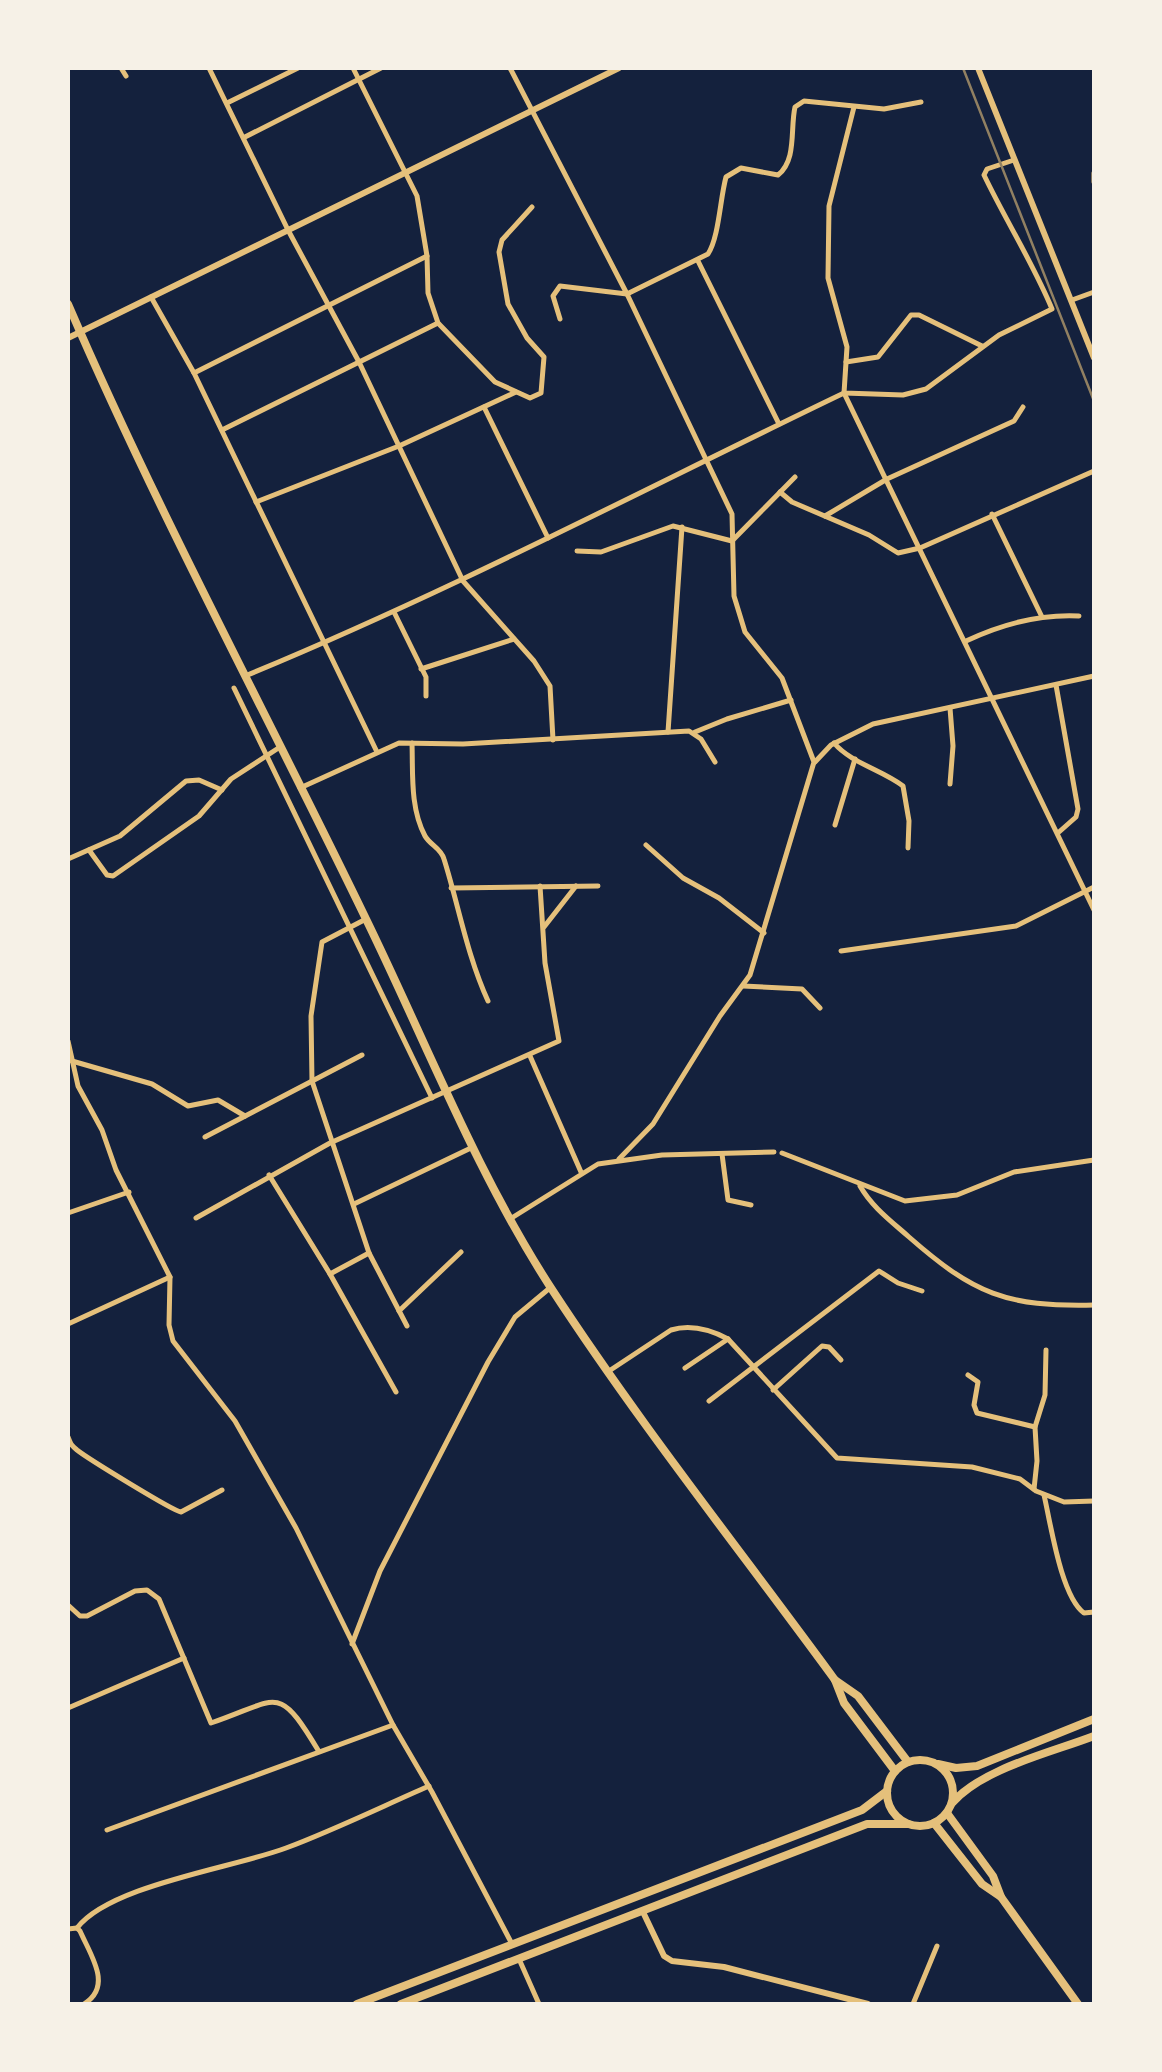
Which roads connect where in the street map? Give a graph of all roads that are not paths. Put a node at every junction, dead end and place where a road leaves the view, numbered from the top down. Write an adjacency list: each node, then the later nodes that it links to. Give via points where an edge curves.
1 (122, 68): 9 (street)
2 (208, 68): 12 (street)
3 (298, 68): 12 (street)
4 (352, 68): 10 (street)
5 (380, 68): 10 (street)
6 (510, 68): 14 (street)
7 (619, 68): 14 (street)
8 (978, 68): 16 (street)
9 (126, 76)
10 (358, 79): 15 (street); 17 (street)
11 (920, 102): 13 (street)
12 (228, 103): 15 (street)
13 (854, 107): 23 (street, via 804,101 796,106 784,171 742,168 726,177 714,244); 37 (street, via 829,206 828,278)
14 (530, 110): 17 (street); 25 (street)
15 (245, 136): 21 (street)
16 (1015, 160): 27 (street); 34 (street, via 984,175 1052,309)
17 (406, 171): 21 (street); 22 (street)
18 (1094, 173): 19 (street)
19 (1094, 182)
20 (532, 206): 39 (street, via 499,252 508,304 544,357 541,393 530,398)
21 (288, 230): 26 (street); 28 (street)
22 (427, 256): 28 (street); 31 (street)
23 (698, 261): 25 (street); 43 (street)
24 (1094, 292): 27 (street)
25 (627, 294): 30 (street, via 560,286 552,296); 46 (street)
26 (150, 298): 32 (street); 38 (street)
27 (1072, 300): 35 (street)
28 (328, 303): 36 (street); 38 (street)
29 (68, 304): 32 (main road)
30 (560, 319)
31 (438, 324): 36 (street); 39 (street, via 495,382)
32 (80, 332): 33 (street); 67 (main road)
33 (68, 338)
34 (982, 346): 37 (street, via 911,315 878,357); 40 (street, via 926,389 903,396)
35 (1094, 358)
36 (359, 362): 44 (street); 45 (street)
37 (846, 362): 40 (street)
38 (194, 373): 44 (street)
39 (516, 392): 41 (street)
40 (844, 394): 43 (street); 49 (street)
41 (484, 407): 45 (street); 55 (street)
42 (1023, 407): 49 (street, via 1014,421)
43 (779, 424): 46 (street)
44 (222, 430): 51 (street)
45 (399, 446): 51 (street); 59 (street)
46 (704, 460): 55 (street); 56 (street, via 732,514)
47 (1094, 471): 52 (street)
48 (795, 477): 50 (street)
49 (887, 479): 53 (street); 57 (street)
50 (780, 492): 53 (street); 56 (street)
51 (256, 502): 65 (street)
52 (992, 514): 57 (street); 61 (street)
53 (826, 516): 57 (street, via 894,552)
54 (682, 527): 56 (street); 58 (street, via 602,552); 75 (street)
55 (548, 538): 59 (street)
56 (732, 541): 72 (street, via 734,596 746,632 779,672)
57 (920, 548): 64 (street)
58 (576, 551)
59 (464, 581): 60 (street); 63 (street)
60 (394, 612): 65 (street); 66 (street)
61 (1042, 616): 62 (street); 64 (street)
62 (1078, 616)
63 (514, 639): 66 (street); 77 (street, via 550,686)
64 (966, 641): 73 (street)
65 (324, 644): 67 (street); 81 (street)
66 (420, 668): 71 (street)
67 (245, 676): 80 (main road)
68 (1094, 676): 69 (street)
69 (1056, 686): 73 (street); 90 (street, via 1078,809)
70 (234, 688): 82 (street)
71 (426, 696)
72 (791, 700): 76 (street); 85 (street)
73 (994, 700): 74 (street); 90 (street)
74 (950, 708): 79 (street, via 873,724); 86 (street)
75 (668, 732): 76 (street); 77 (street)
76 (695, 732): 84 (street)
77 (553, 740): 78 (street)
78 (412, 743): 81 (street); 98 (street, via 419,819 425,837 443,854)
79 (834, 743): 83 (street); 85 (street)
80 (280, 747): 82 (street); 87 (main road)
81 (377, 752): 87 (street)
82 (266, 756): 88 (street); 102 (street)
83 (856, 759): 89 (street); 92 (street, via 905,789)
84 (715, 762)
85 (814, 762): 104 (street)
86 (950, 784)
87 (300, 788): 101 (main road)
88 (222, 790): 93 (street, via 186,782 120,836); 93 (street, via 199,816 113,876)
89 (835, 825)
90 (1059, 832): 99 (street)
91 (646, 845): 104 (street)
92 (908, 848)
93 (90, 850): 94 (street)
94 (68, 859)
95 (540, 886): 96 (street); 98 (street); 103 (street)
96 (576, 886): 97 (street); 103 (street)
97 (598, 886)
98 (451, 888): 107 (street)
99 (1091, 889): 100 (street); 105 (street, via 1016,926)
100 (1094, 910)
101 (366, 918): 102 (street); 115 (main road)
102 (349, 927): 114 (street, via 321,945 310,1016); 116 (street)
103 (543, 929): 112 (street, via 560,1038)
104 (764, 933): 106 (street)
105 (841, 951)
106 (742, 986): 108 (street, via 802,989); 122 (street, via 654,1124)
107 (488, 1001)
108 (820, 1008)
109 (68, 1041): 110 (street)
110 (69, 1050): 113 (street)
111 (362, 1055): 114 (street)
112 (530, 1056): 115 (street); 124 (street)
113 (72, 1062): 117 (street, via 152,1084 188,1106 218,1100); 127 (street)
114 (312, 1081): 117 (street); 119 (street)
115 (446, 1091): 116 (street); 120 (main road)
116 (432, 1098): 119 (street)
117 (245, 1116): 118 (street)
118 (205, 1137)
119 (330, 1142): 125 (street); 128 (street)
120 (473, 1147): 128 (street); 132 (main road)
121 (722, 1154): 122 (street); 126 (street, via 778,1153); 129 (street, via 728,1200)
122 (619, 1159): 124 (street)
123 (1094, 1160): 126 (street, via 1014,1172 930,1200 905,1201)
124 (581, 1172): 132 (street)
125 (268, 1175): 131 (street); 135 (street)
126 (860, 1186): 139 (street, via 870,1202 968,1284 1022,1301)
127 (129, 1192): 130 (street); 136 (street)
128 (354, 1204): 134 (street)
129 (750, 1205)
130 (68, 1212)
131 (196, 1218)
132 (510, 1219): 137 (main road)
133 (461, 1252): 140 (street)
134 (369, 1253): 135 (street); 140 (street)
135 (330, 1274): 151 (street)
136 (170, 1277): 141 (street); 161 (street, via 174,1341 235,1421)
137 (550, 1287): 148 (main road); 161 (street, via 515,1317 488,1362 380,1571)
138 (922, 1291): 146 (street, via 879,1271)
139 (1094, 1305)
140 (399, 1311): 142 (street)
141 (68, 1324)
142 (407, 1326)
143 (728, 1340): 146 (street); 147 (street); 148 (street, via 713,1331 679,1328)
144 (1046, 1350): 153 (street)
145 (841, 1360): 150 (street, via 822,1346)
146 (753, 1367): 150 (street); 152 (street)
147 (685, 1368)
148 (608, 1371): 163 (main road)
149 (968, 1375): 153 (street, via 978,1382 976,1413)
150 (773, 1390): 155 (street, via 837,1458 972,1467)
151 (396, 1392)
152 (709, 1401)
153 (1036, 1427): 155 (street)
154 (68, 1436): 156 (street, via 79,1452 174,1512)
155 (1034, 1489): 157 (street)
156 (222, 1490)
157 (1044, 1494): 158 (street, via 1064,1502); 160 (street, via 1076,1607)
158 (1094, 1501)
159 (68, 1606): 162 (street, via 87,1616 147,1590 159,1599)
160 (1094, 1612)
161 (352, 1644): 166 (street)
162 (184, 1658): 164 (street); 168 (street, via 211,1724 271,1701 285,1704)
163 (835, 1680): 169 (main road, via 858,1696); 171 (main road, via 844,1704)
164 (68, 1708)
165 (1094, 1719): 170 (main road, via 977,1766)
166 (393, 1725): 168 (street); 172 (street)
167 (1094, 1736): 174 (main road, via 982,1778)
168 (318, 1750): 178 (street)
169 (908, 1762): 170 (main road); 171 (main road)
170 (936, 1764): 174 (main road, via 951,1780)
171 (896, 1772): 173 (main road)
172 (429, 1786): 183 (street, via 284,1848 136,1892 93,1911); 185 (street)
173 (887, 1790): 177 (main road, via 892,1810); 179 (main road, via 862,1810)
174 (952, 1803): 175 (main road)
175 (946, 1813): 176 (main road); 181 (main road, via 994,1876)
176 (934, 1823): 177 (main road); 181 (main road)
177 (908, 1824): 180 (main road, via 867,1824)
178 (107, 1830)
179 (701, 1872): 180 (main road); 185 (main road)
180 (707, 1887): 182 (main road)
181 (1000, 1897): 194 (main road)
182 (643, 1912): 187 (main road); 192 (street, via 672,1962 724,1967)
183 (77, 1928): 184 (street); 188 (street, via 100,1980 96,1996)
184 (68, 1929)
185 (512, 1945): 187 (main road); 189 (main road)
186 (938, 1946): 193 (street)
187 (519, 1959): 190 (main road); 191 (street)
188 (84, 2004)
189 (357, 2004)
190 (401, 2004)
191 (539, 2004)
192 (868, 2004)
193 (913, 2004)
194 (1078, 2004)

